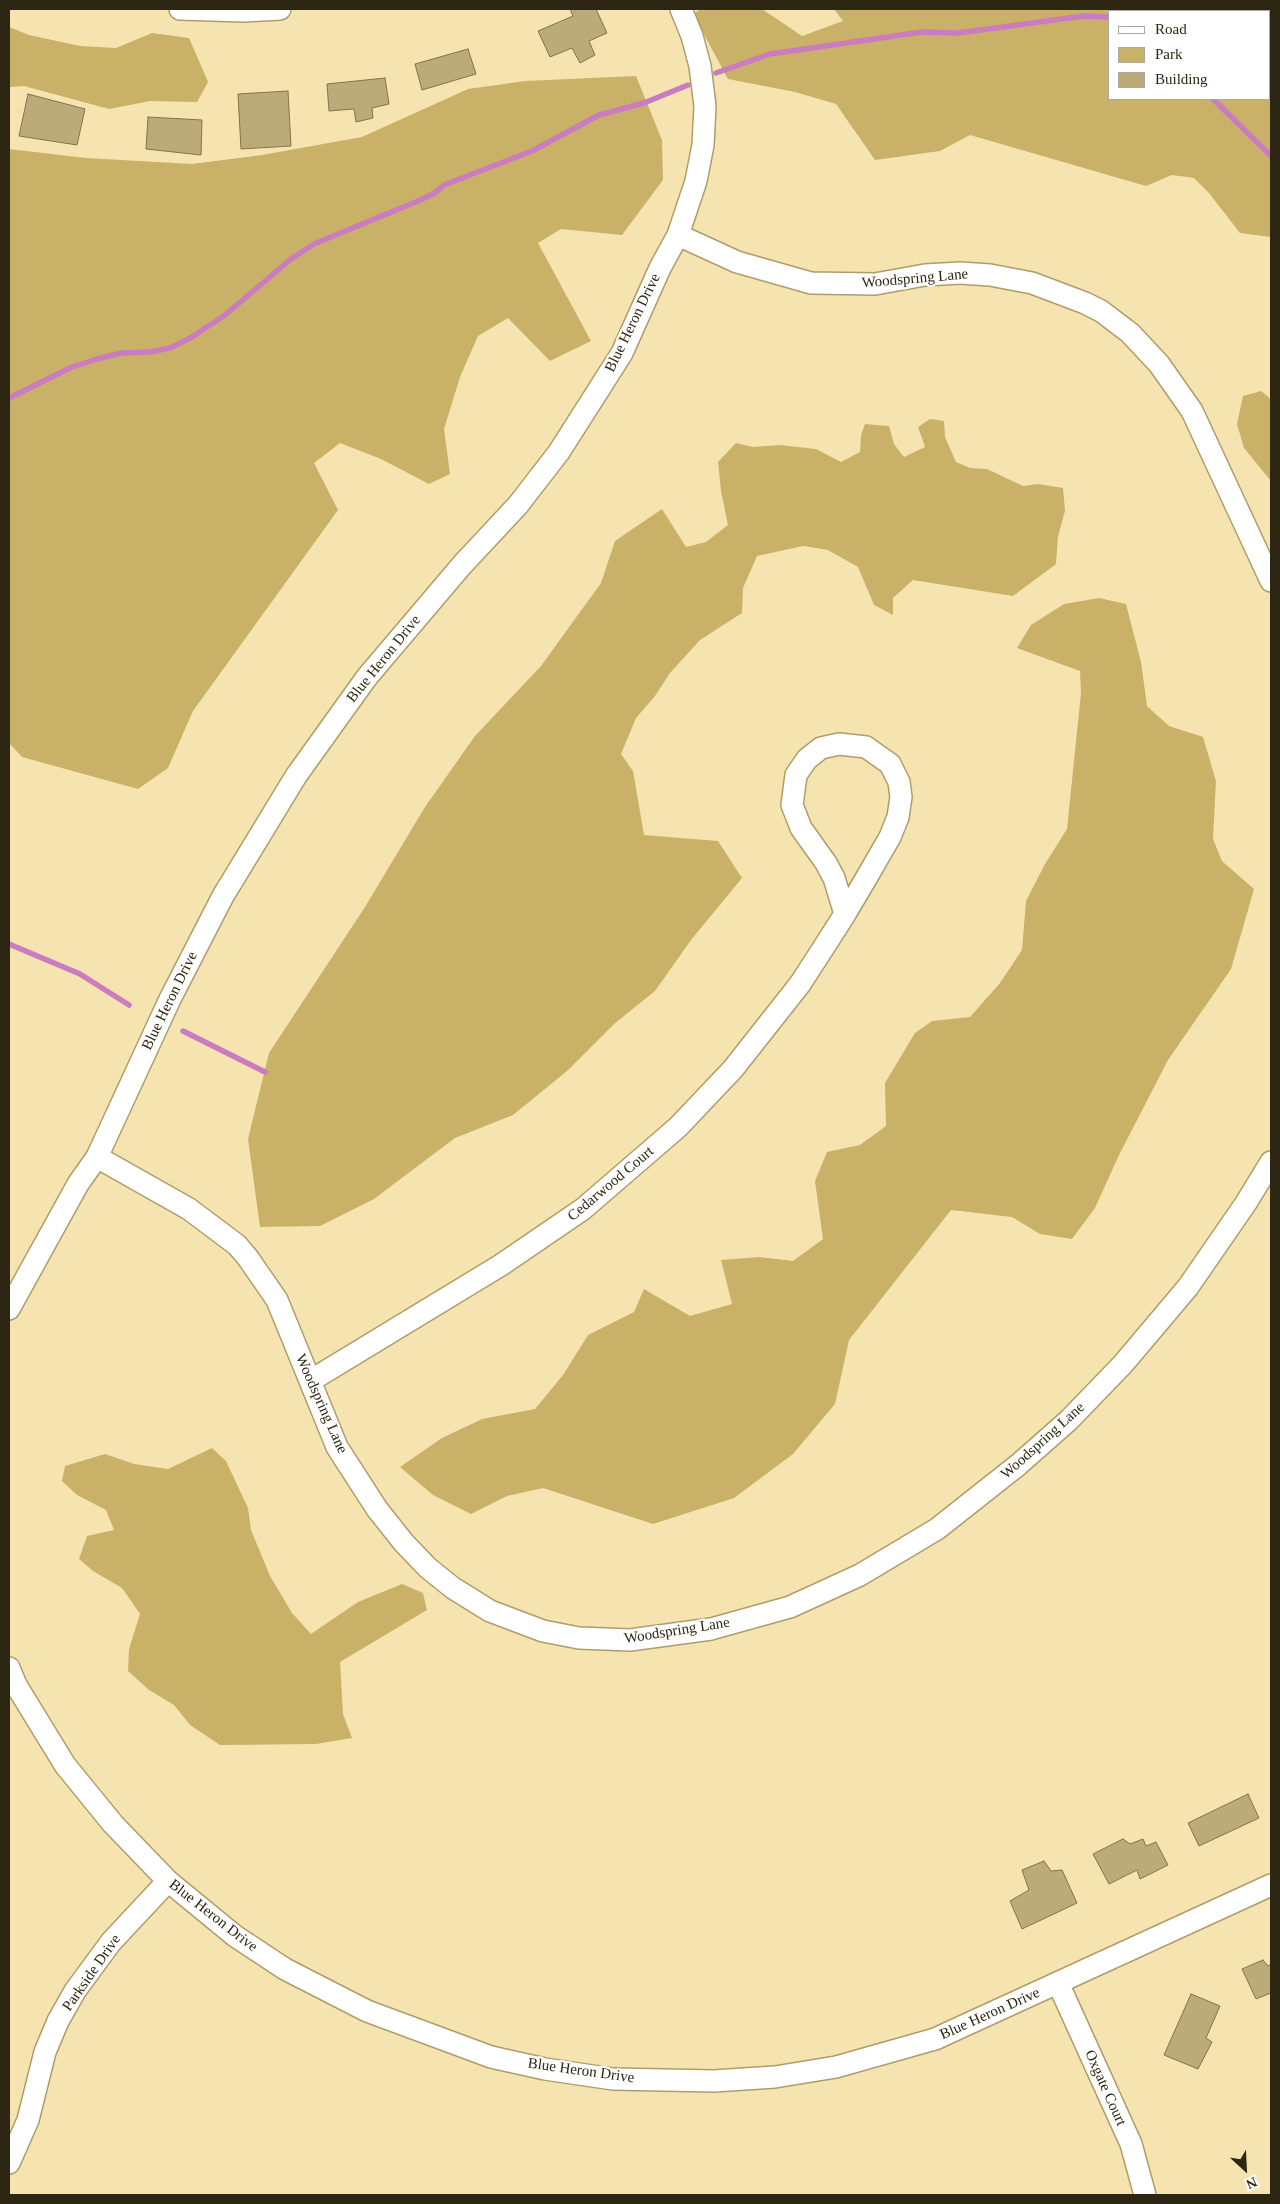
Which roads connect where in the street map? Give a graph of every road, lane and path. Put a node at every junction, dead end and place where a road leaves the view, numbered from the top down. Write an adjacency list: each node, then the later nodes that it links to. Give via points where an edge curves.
1 (180, 9): 2 (street)
2 (280, 9)
3 (681, 9): 4 (street, Blue Heron Drive, via 700,66 705,106 703,145 696,181)
4 (678, 235): 5 (street, Woodspring Lane, via 737,262 811,283 876,284 925,275 990,275 1032,283 1101,311 1130,333 1159,364 1192,411); 7 (street, Blue Heron Drive, via 622,353 559,452 518,505 367,677 296,776 210,922 170,999)
5 (1271, 581)
6 (845, 914): 6 (street, Cedarwood Court, via 890,837 901,797 899,782 890,764 866,747 839,744 820,748 807,758 796,775 792,804 801,828 834,878); 10 (street, Cedarwood Court, via 800,984 733,1069 678,1127 633,1167 584,1208 530,1246)
7 (97, 1157): 9 (street, Blue Heron Drive, via 78,1184); 10 (street, Woodspring Lane, via 189,1209 237,1245 277,1300)
8 (1271, 1162): 10 (street, Woodspring Lane, via 1188,1287 1123,1364 1069,1420 1018,1465 937,1529 860,1575 790,1607 712,1629 630,1640 579,1638 544,1631 475,1602 428,1568 377,1509 337,1447)
9 (9, 1309)
10 (310, 1381)
11 (9, 1668): 12 (street, Blue Heron Drive, via 16,1685 65,1764 113,1824)
12 (168, 1881): 14 (street, Blue Heron Drive, via 235,1936 285,1969 367,2011 492,2057 613,2079 714,2081 836,2066 935,2039); 15 (street, Parkside Drive, via 111,1942 75,1991 58,2021 28,2120)
13 (1271, 1885): 14 (street, Blue Heron Drive)
14 (1058, 1983): 16 (street, Oxgate Court, via 1130,2144)
15 (9, 2163)
16 (1145, 2195)

